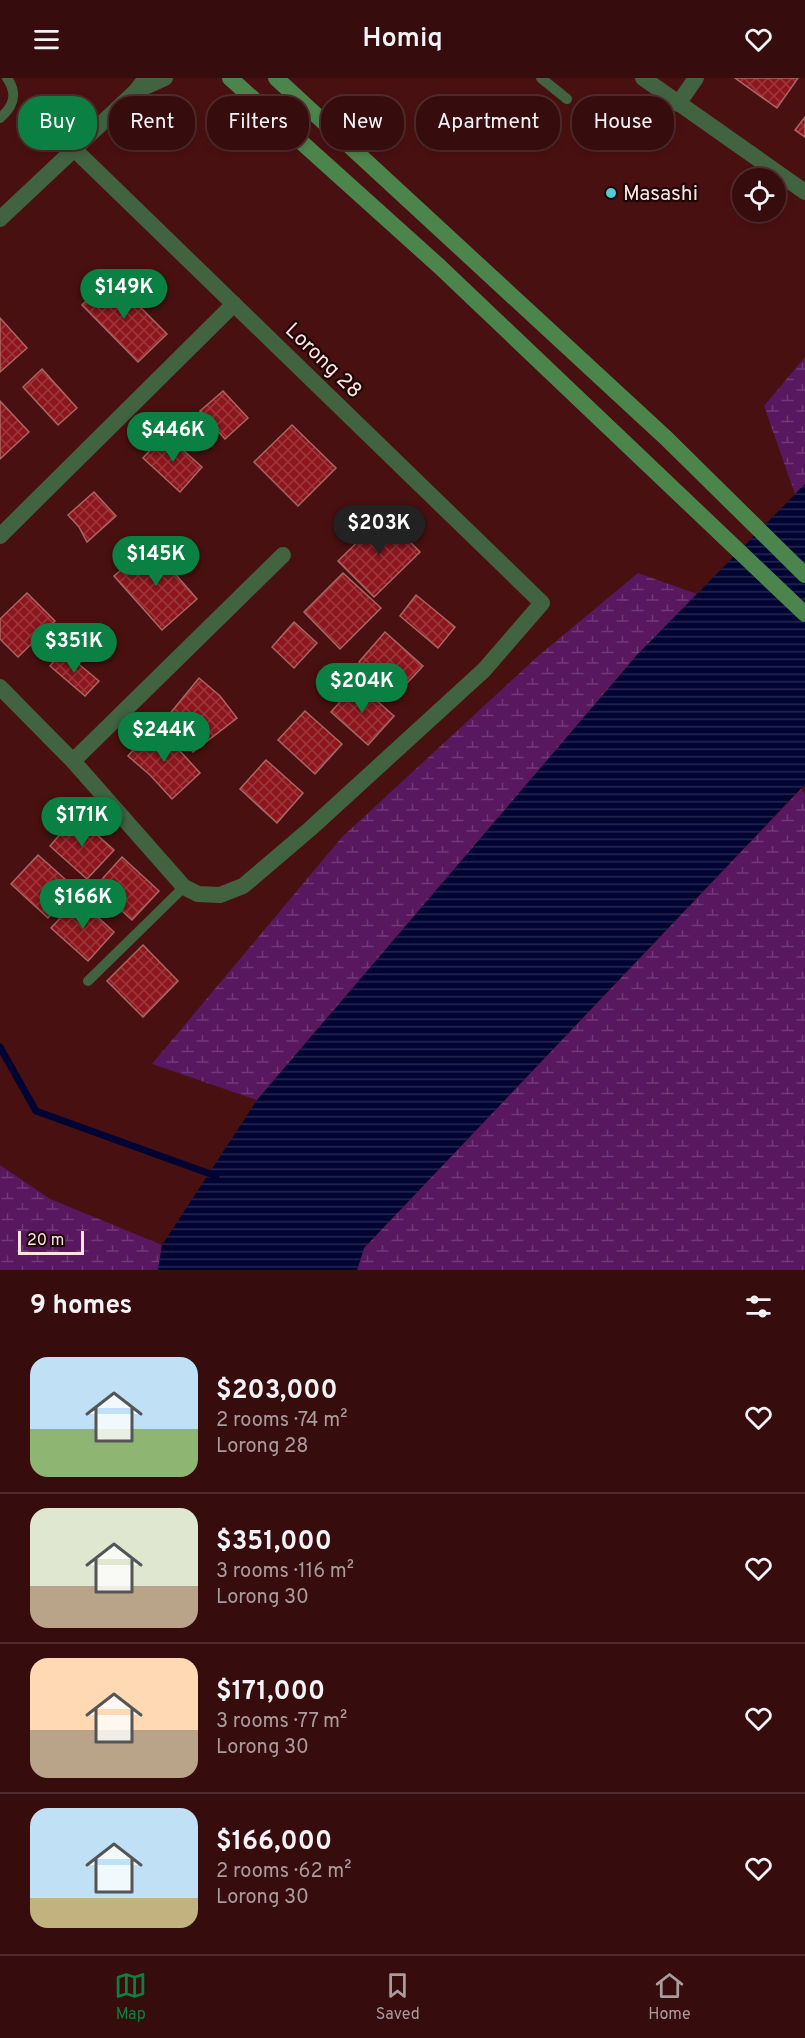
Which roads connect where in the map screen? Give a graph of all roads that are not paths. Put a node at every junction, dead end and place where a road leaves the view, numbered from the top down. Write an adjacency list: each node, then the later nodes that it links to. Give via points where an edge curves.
1 (7, 78): 11 (lane, via 14,97)
2 (165, 78): 8 (street)
3 (230, 78): 20 (main road, via 439,266)
4 (276, 78): 19 (main road, via 666,438)
5 (542, 78): 9 (lane)
6 (643, 78): 10 (street)
7 (696, 78): 10 (street)
8 (141, 84): 12 (street)
9 (567, 99)
10 (678, 104): 14 (street)
11 (0, 118)
12 (97, 127)
13 (74, 150): 15 (street); 16 (street, Lorong 28)
14 (805, 192)
15 (0, 219)
16 (234, 304): 17 (street); 23 (street, Lorong 28, via 542,603 484,670 243,886 220,895)
17 (0, 536)
18 (283, 555): 22 (street)
19 (805, 575)
20 (805, 614)
21 (0, 687): 22 (street)
22 (74, 761): 23 (street)
23 (191, 890): 24 (lane)
24 (88, 981)

